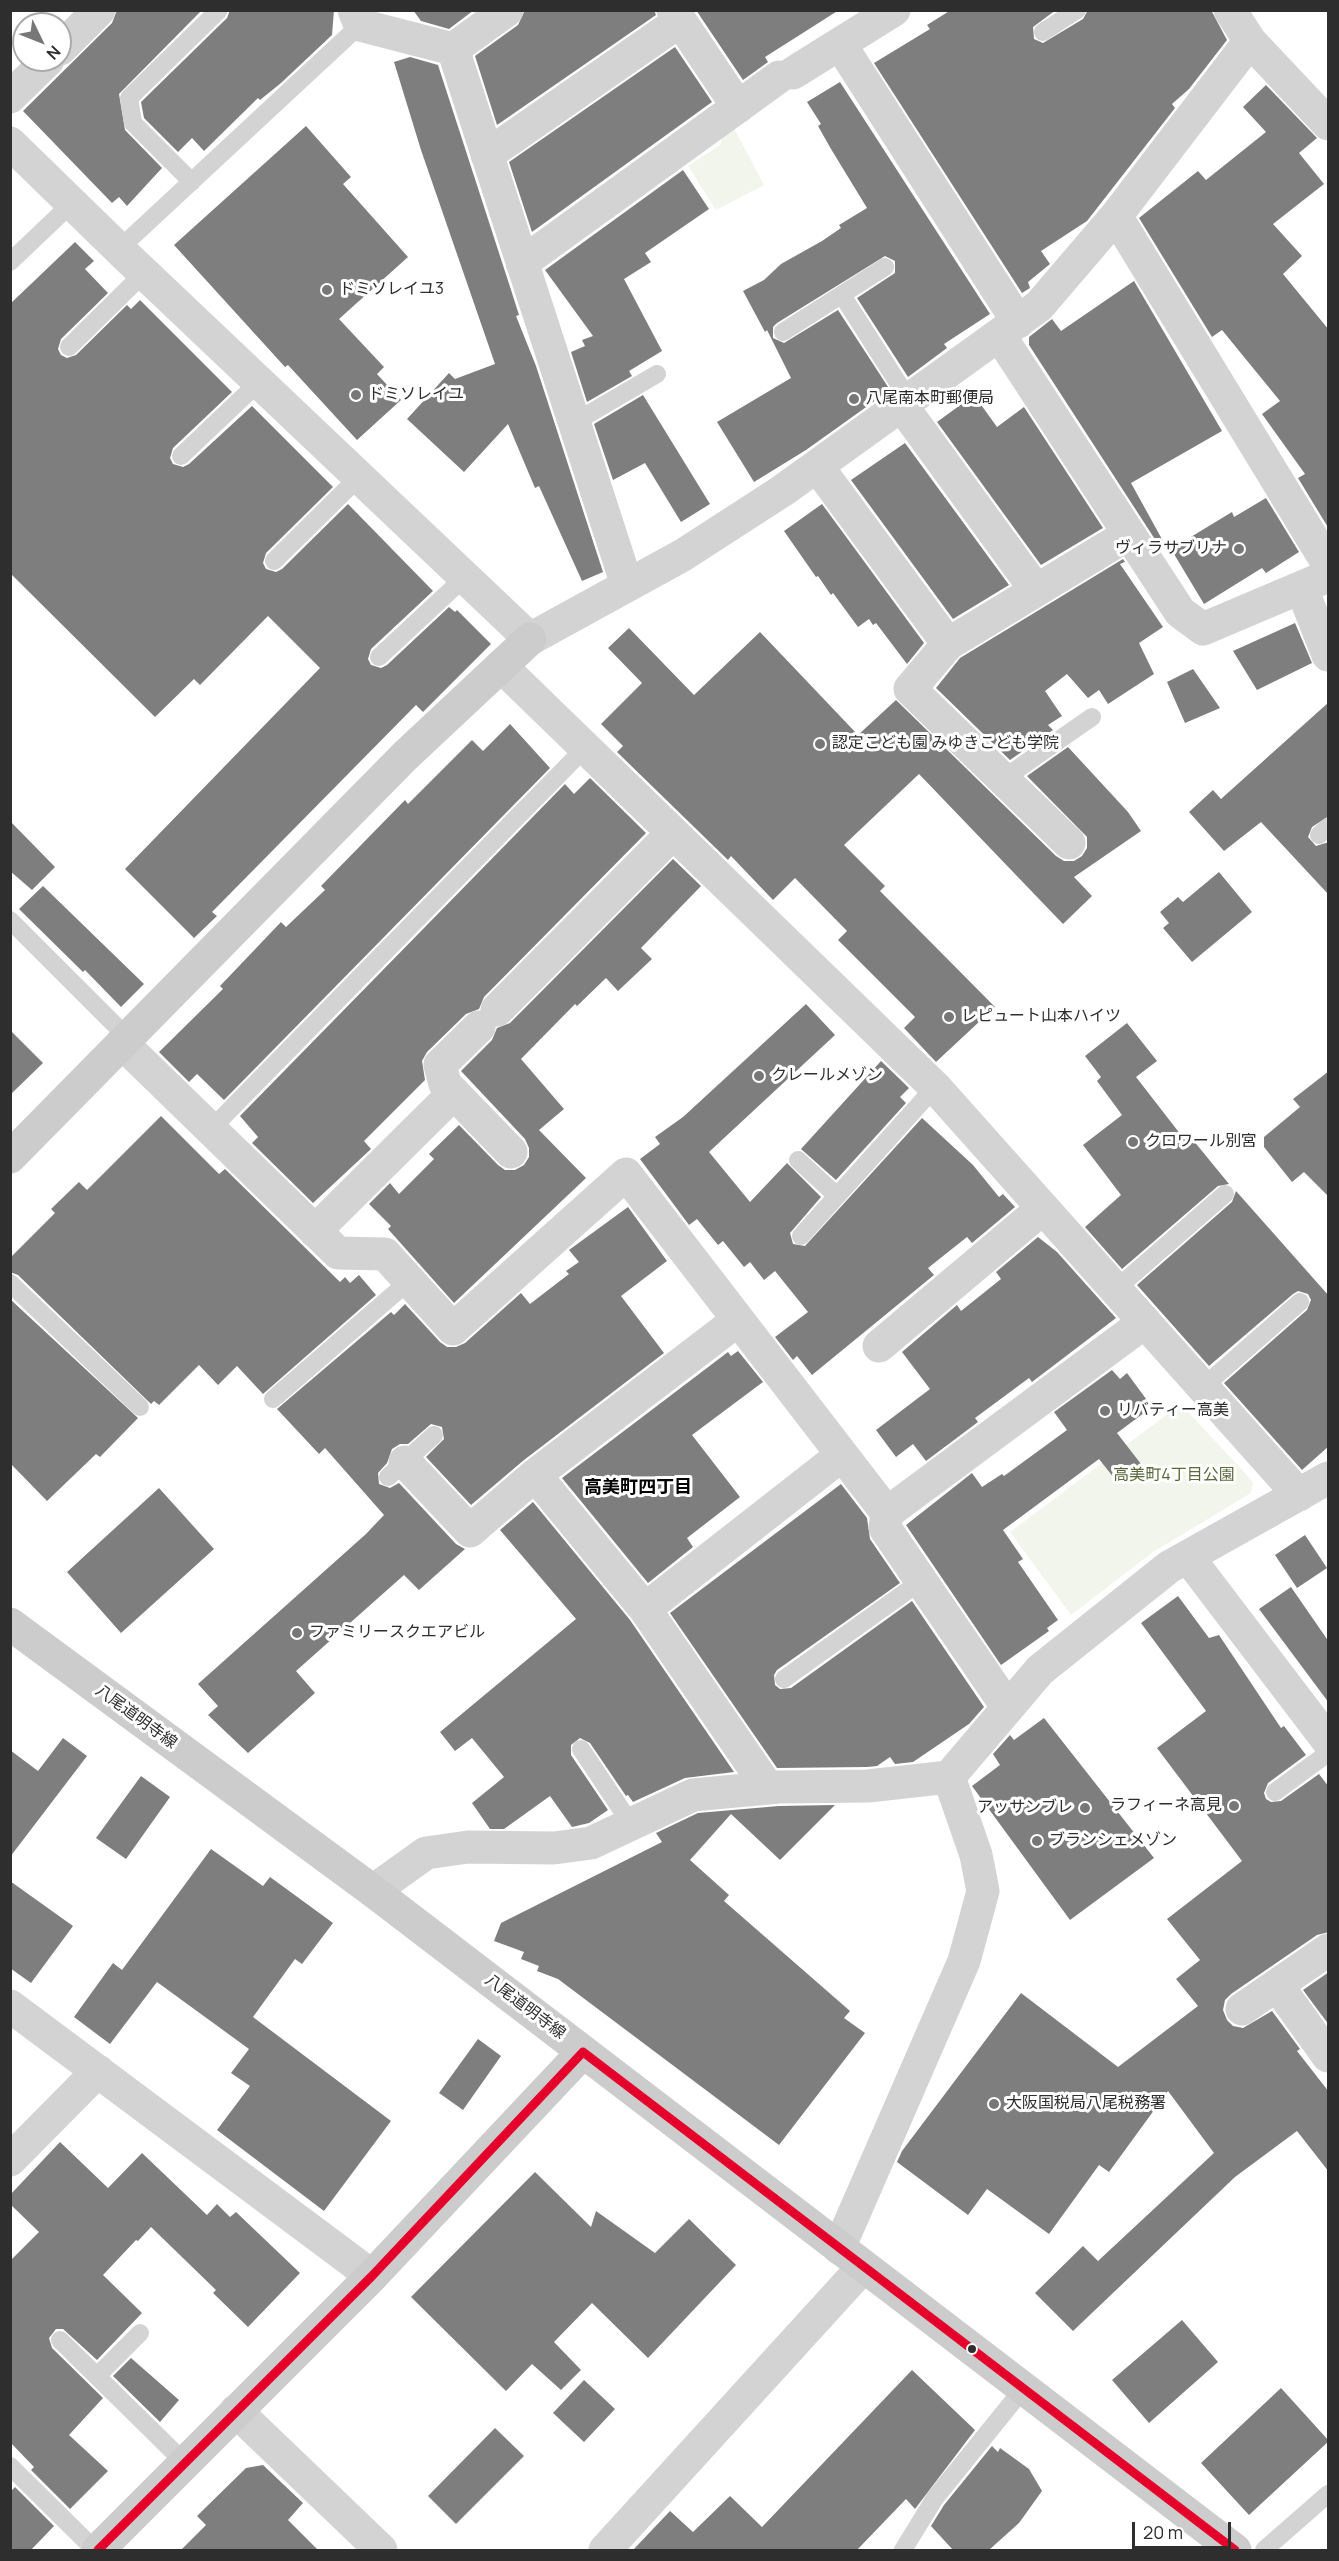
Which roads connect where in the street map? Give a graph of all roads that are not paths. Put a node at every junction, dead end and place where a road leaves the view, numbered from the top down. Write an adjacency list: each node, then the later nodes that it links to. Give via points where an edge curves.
1 (99, 10): 10 (street)
2 (219, 10): 20 (lane, via 129,98 133,123)
3 (507, 10): 13 (street)
4 (894, 10): 12 (street)
5 (1077, 10): 9 (lane)
6 (1230, 10): 11 (street)
7 (676, 16): 16 (street); 19 (street)
8 (357, 18): 13 (street); 20 (lane)
9 (1043, 32)
10 (72, 37)
11 (1250, 41): 17 (street); 22 (street)
12 (840, 44): 16 (street); 29 (street)
13 (453, 49): 19 (street)
14 (36, 72): 15 (street)
15 (10, 97)
16 (738, 107): 25 (street)
17 (1327, 120)
18 (10, 143): 21 (street)
19 (487, 155): 25 (street)
20 (192, 182): 23 (lane)
21 (72, 203): 23 (street); 24 (lane)
22 (1116, 216): 29 (street, via 1040,306); 41 (street)
23 (120, 249): 27 (street)
24 (10, 262)
25 (522, 263): 35 (street)
26 (885, 267): 28 (lane)
27 (144, 273): 31 (lane); 33 (street)
28 (842, 295): 30 (lane); 34 (lane)
29 (1009, 329): 34 (street); 39 (street)
30 (783, 332)
31 (69, 347)
32 (657, 374): 35 (lane)
33 (259, 381): 36 (lane); 38 (street)
34 (905, 403): 37 (street); 45 (street)
35 (575, 422): 44 (street)
36 (181, 456)
37 (818, 466): 44 (street, via 683,555); 47 (street)
38 (359, 477): 40 (lane); 42 (street)
39 (1129, 534): 43 (street, via 1180,612 1203,629); 45 (street)
40 (274, 561)
41 (1329, 564)
42 (465, 577): 46 (street); 49 (lane)
43 (1315, 583): 48 (street)
44 (627, 585): 46 (street)
45 (1036, 590): 47 (street)
46 (530, 639): 50 (main road)
47 (948, 644): 53 (street, via 910,689)
48 (1329, 656)
49 (379, 657)
50 (501, 666): 52 (street); 57 (main road, via 405,756)
51 (1092, 717): 53 (lane)
52 (585, 748): 54 (street); 60 (lane)
53 (1003, 779): 55 (street)
54 (673, 833): 58 (street); 59 (street, via 440,1065 445,1084)
55 (1069, 843)
56 (10, 920): 57 (lane)
57 (125, 1040): 60 (street); 62 (main road)
58 (935, 1087): 65 (lane); 66 (street)
59 (454, 1093): 61 (street); 67 (street)
60 (211, 1129): 67 (street)
61 (511, 1152)
62 (10, 1157)
63 (798, 1160): 65 (lane)
64 (1225, 1194): 71 (lane)
65 (837, 1196): 68 (lane)
66 (1043, 1208): 71 (street); 75 (street)
67 (315, 1231): 69 (street, via 338,1253 385,1254)
68 (801, 1236)
69 (409, 1281): 73 (street, via 453,1329 626,1174); 77 (lane)
70 (10, 1283): 78 (lane)
71 (1116, 1289): 74 (street)
72 (1300, 1302): 76 (lane)
73 (738, 1320): 80 (street); 82 (street)
74 (1145, 1322): 76 (street); 85 (street)
75 (879, 1346)
76 (1203, 1387): 84 (street)
77 (273, 1399)
78 (140, 1407)
79 (434, 1435): 81 (lane)
80 (842, 1455): 85 (street); 88 (street)
81 (396, 1470): 82 (street, via 470,1531)
82 (535, 1475): 88 (street)
83 (1329, 1478): 84 (street)
84 (1299, 1495): 86 (street)
85 (887, 1513): 87 (street, via 885,1528)
86 (1188, 1557): 91 (street, via 1169,1567 1040,1670); 92 (street)
87 (921, 1581): 90 (lane); 91 (street)
88 (645, 1609): 96 (street)
89 (10, 1624): 99 (main road, 八尾道明寺線)
90 (784, 1679)
91 (1008, 1708): 95 (street)
92 (1329, 1741)
93 (581, 1749): 98 (lane)
94 (1329, 1753): 97 (lane)
95 (949, 1777): 96 (street, via 868,1786); 108 (street, via 976,1855 983,1891 964,1961)
96 (768, 1788): 98 (street, via 693,1795)
97 (1275, 1792)
98 (631, 1824): 99 (street, via 591,1843 554,1848 468,1847 426,1853)
99 (373, 1892): 104 (main road, 八尾道明寺線)
100 (1329, 1950): 101 (street)
101 (1277, 1985): 103 (street); 105 (street)
102 (10, 2006): 106 (street)
103 (1242, 2009)
104 (583, 2052): 108 (main road, 八尾道明寺線); 109 (main road)
105 (1329, 2056)
106 (98, 2071): 107 (street); 109 (street)
107 (10, 2160)
108 (851, 2257): 113 (main road, 八尾道明寺線); 120 (street)
109 (372, 2276): 114 (main road)
110 (140, 2333): 112 (lane)
111 (60, 2340): 112 (lane)
112 (97, 2376): 115 (lane)
113 (1023, 2389): 121 (lane, via 935,2498); 122 (main road, 八尾道明寺線)
114 (236, 2411): 115 (main road); 119 (street)
115 (184, 2463): 118 (main road)
116 (10, 2466): 118 (lane)
117 (1329, 2494): 123 (lane)
118 (96, 2550)
119 (381, 2550)
120 (605, 2550)
121 (903, 2550)
122 (1235, 2550)
123 (1264, 2550)

